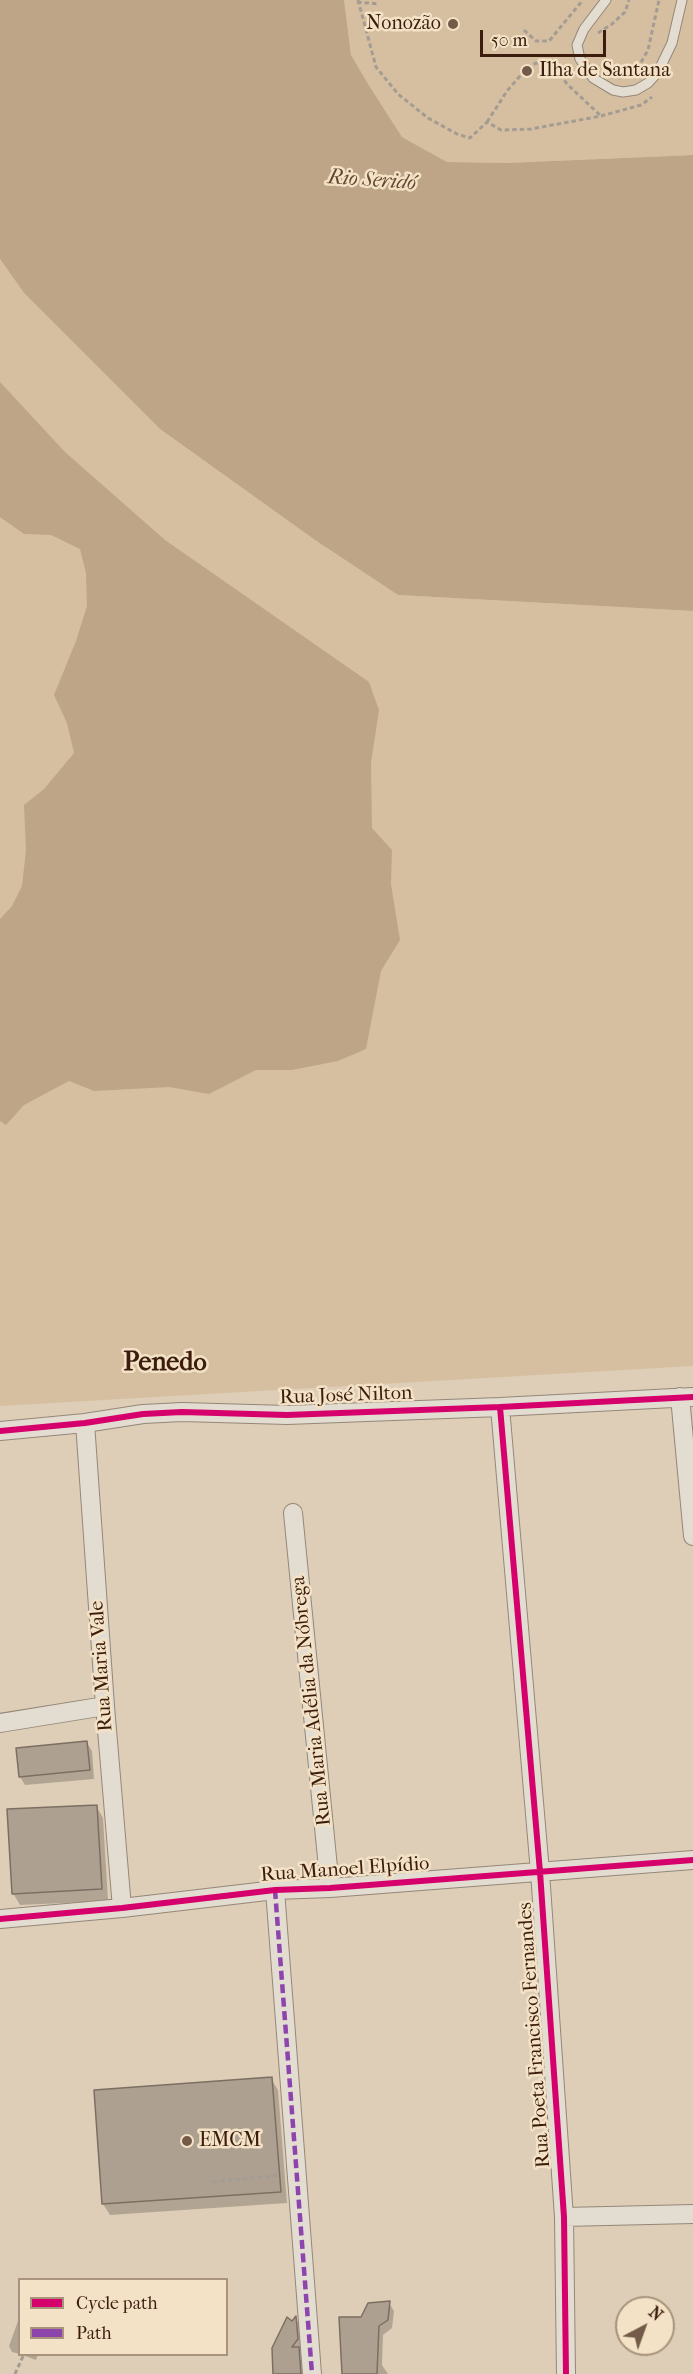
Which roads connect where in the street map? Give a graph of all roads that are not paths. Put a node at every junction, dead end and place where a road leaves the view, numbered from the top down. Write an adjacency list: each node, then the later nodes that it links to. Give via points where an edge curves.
1 (606, 0): 2 (lane, via 584,29 578,45 580,59 593,78 623,92 636,90 658,72 672,43)
2 (682, 0)
3 (687, 1397): 4 (street, Rua José Nilton); 8 (street)
4 (500, 1407): 5 (street, Rua José Nilton, via 287,1415 153,1413); 12 (street, Rua Poeta Francisco Fernandes)
5 (85, 1423): 6 (street, Rua José Nilton); 9 (street, Rua Maria Vale)
6 (0, 1431)
7 (293, 1513): 13 (street, Rua Maria Adélia da Nóbrega)
8 (693, 1536)
9 (105, 1706): 10 (street); 15 (street, Rua Maria Vale)
10 (0, 1723)
11 (693, 1860): 12 (street, Rua Manoel Elpídio)
12 (540, 1872): 13 (street, Rua Manoel Elpídio); 18 (street, Rua Poeta Francisco Fernandes)
13 (330, 1888): 14 (street, Rua Manoel Elpídio)
14 (275, 1890): 15 (street, Rua Manoel Elpídio); 19 (street)
15 (122, 1908): 16 (street, Rua Manoel Elpídio)
16 (0, 1919)
17 (693, 2214): 18 (street)
18 (564, 2217): 20 (street, Rua Poeta Francisco Fernandes)
19 (312, 2374)
20 (566, 2374)

